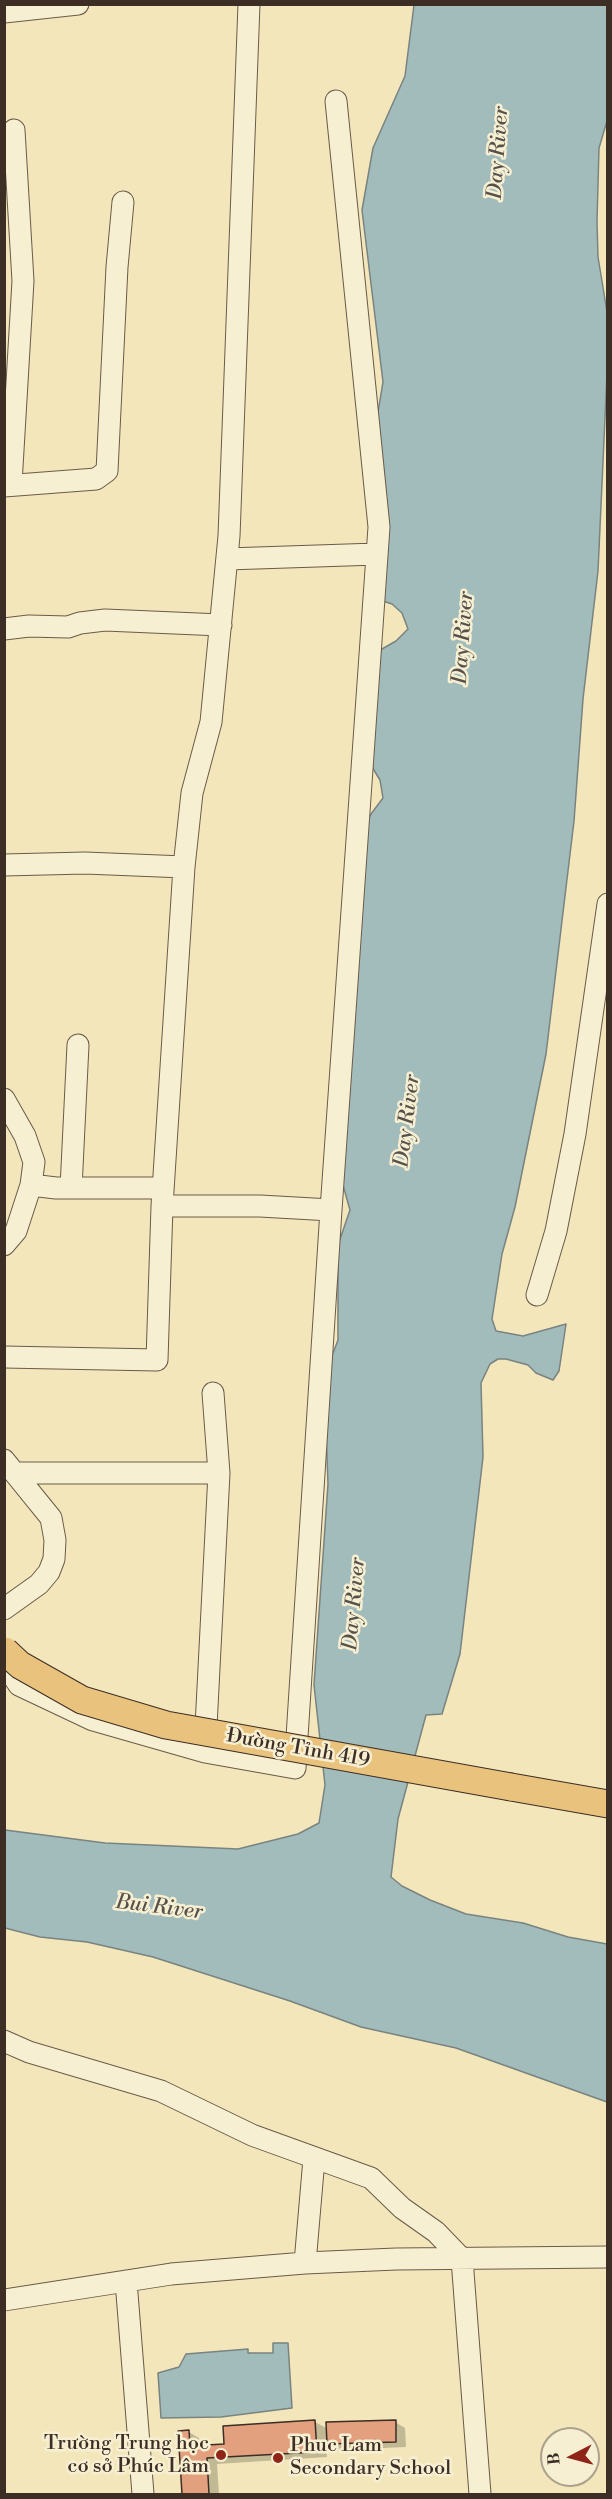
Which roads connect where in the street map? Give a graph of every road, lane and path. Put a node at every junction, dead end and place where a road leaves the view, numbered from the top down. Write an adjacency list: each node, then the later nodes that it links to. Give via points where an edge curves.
1 (78, 4): 3 (street)
2 (249, 4): 10 (street)
3 (4, 12)
4 (336, 101): 9 (street, via 379,527)
5 (14, 130): 7 (street)
6 (123, 202): 8 (street, via 107,471 96,479)
7 (12, 229): 8 (street, via 23,281)
8 (8, 485)
9 (377, 554): 10 (street); 21 (street)
10 (226, 559): 11 (street)
11 (221, 625): 12 (street, via 105,620 68,627); 14 (street, via 211,722 192,793)
12 (4, 629)
13 (4, 865): 14 (street)
14 (184, 867): 20 (street)
15 (608, 904): 23 (street, via 575,1134 556,1231)
16 (78, 1045): 19 (street)
17 (4, 1099): 18 (street, via 34,1162)
18 (31, 1185): 19 (street); 22 (street, via 16,1231)
19 (71, 1188): 20 (street)
20 (163, 1197): 21 (street); 24 (street, via 157,1360)
21 (331, 1210): 31 (street, via 295,1768)
22 (4, 1245)
23 (537, 1295)
24 (4, 1357)
25 (213, 1393): 27 (street)
26 (10, 1466): 27 (street); 28 (street, via 51,1518 55,1540 49,1572)
27 (219, 1473): 31 (street)
28 (4, 1609)
29 (5, 1651): 32 (main road, Đường Tỉnh 419, bridge, via 20,1665 82,1701 166,1725)
30 (4, 1663): 31 (street, via 19,1685 93,1720)
31 (205, 1752)
32 (608, 1804)
33 (4, 2041): 34 (street, via 161,2091 252,2135)
34 (314, 2159): 36 (street, via 371,2178); 37 (street)
35 (608, 2257): 36 (street)
36 (462, 2259): 37 (street); 41 (street)
37 (305, 2264): 38 (street, via 171,2274)
38 (126, 2282): 39 (street); 40 (street)
39 (4, 2300)
40 (143, 2494)
41 (480, 2494)

